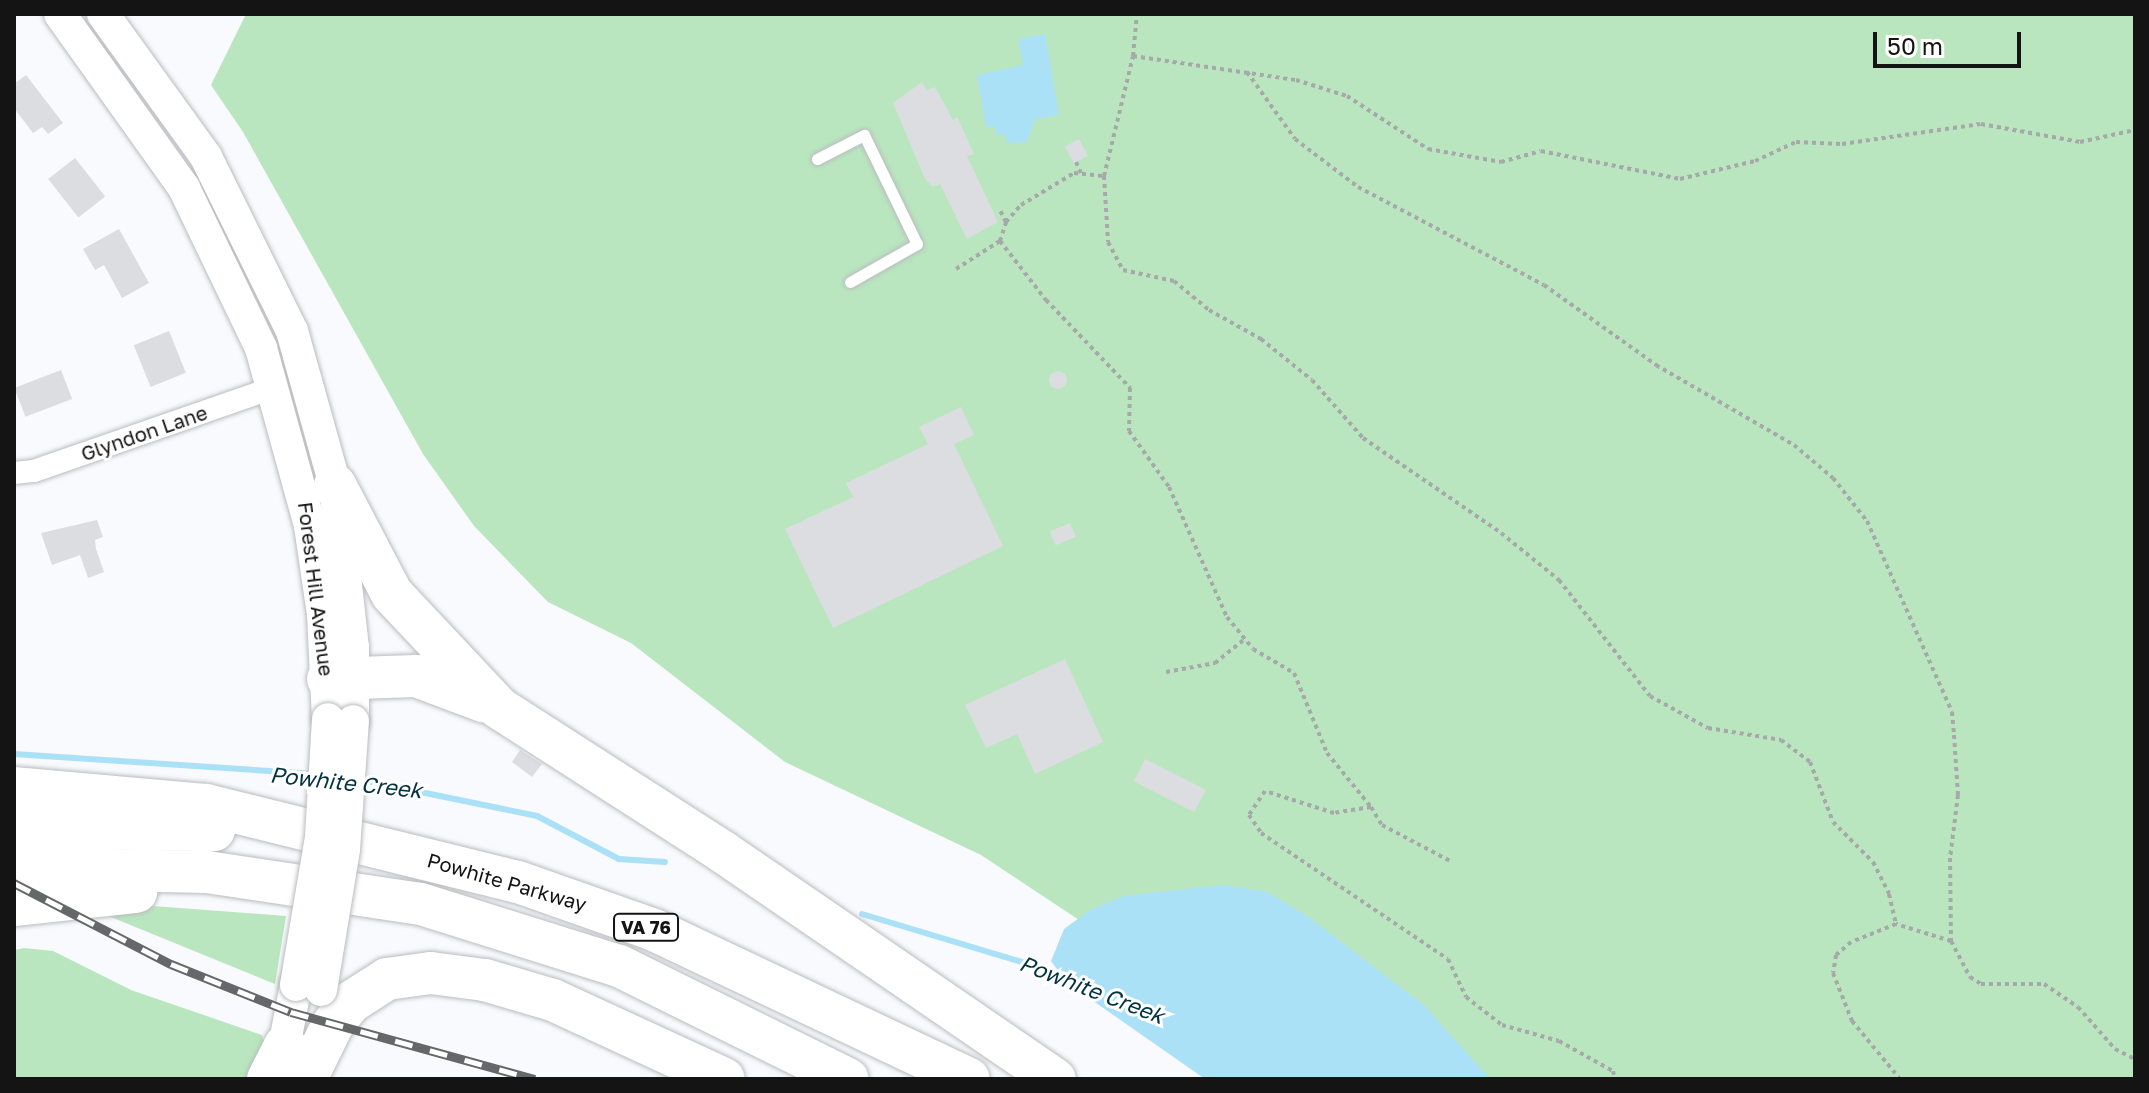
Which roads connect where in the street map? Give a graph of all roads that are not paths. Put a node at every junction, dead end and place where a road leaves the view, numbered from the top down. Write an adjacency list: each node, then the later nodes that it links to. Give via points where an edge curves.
1 (60, 14): 4 (main road, Forest Hill Avenue)
2 (103, 14): 3 (main road, Forest Hill Avenue)
3 (158, 86): 4 (lane); 9 (main road, Forest Hill Avenue, via 214,171 272,284 308,376)
4 (130, 105): 7 (main road, Forest Hill Avenue, via 218,251)
5 (817, 159): 6 (lane, via 864,135 917,244)
6 (850, 282)
7 (273, 388): 8 (street, Glyndon Lane, via 34,471); 10 (main road, Forest Hill Avenue, via 310,526)
8 (14, 473)
9 (335, 485): 10 (main road, Forest Hill Avenue); 11 (highway, via 392,594)
10 (341, 699): 11 (highway, via 416,676); 18 (main road, Forest Hill Avenue, bridge, via 321,837 308,988)
11 (499, 708): 22 (highway, via 723,852)
12 (14, 788): 14 (highway, Powhite Parkway / VA 76, via 171,800)
13 (14, 827): 14 (highway, VA 76)
14 (303, 829): 21 (highway, Powhite Parkway / VA 76, via 586,904)
15 (14, 868): 17 (highway, VA 76, via 207,872 378,895 490,921)
16 (14, 905): 17 (highway, via 118,892 208,896 359,917)
17 (619, 966): 20 (highway, VA 76)
18 (289, 1071): 19 (highway, via 351,1002 387,979 431,973 485,980 553,1000)
19 (724, 1079)
20 (848, 1079)
21 (969, 1079)
22 (1055, 1079)

